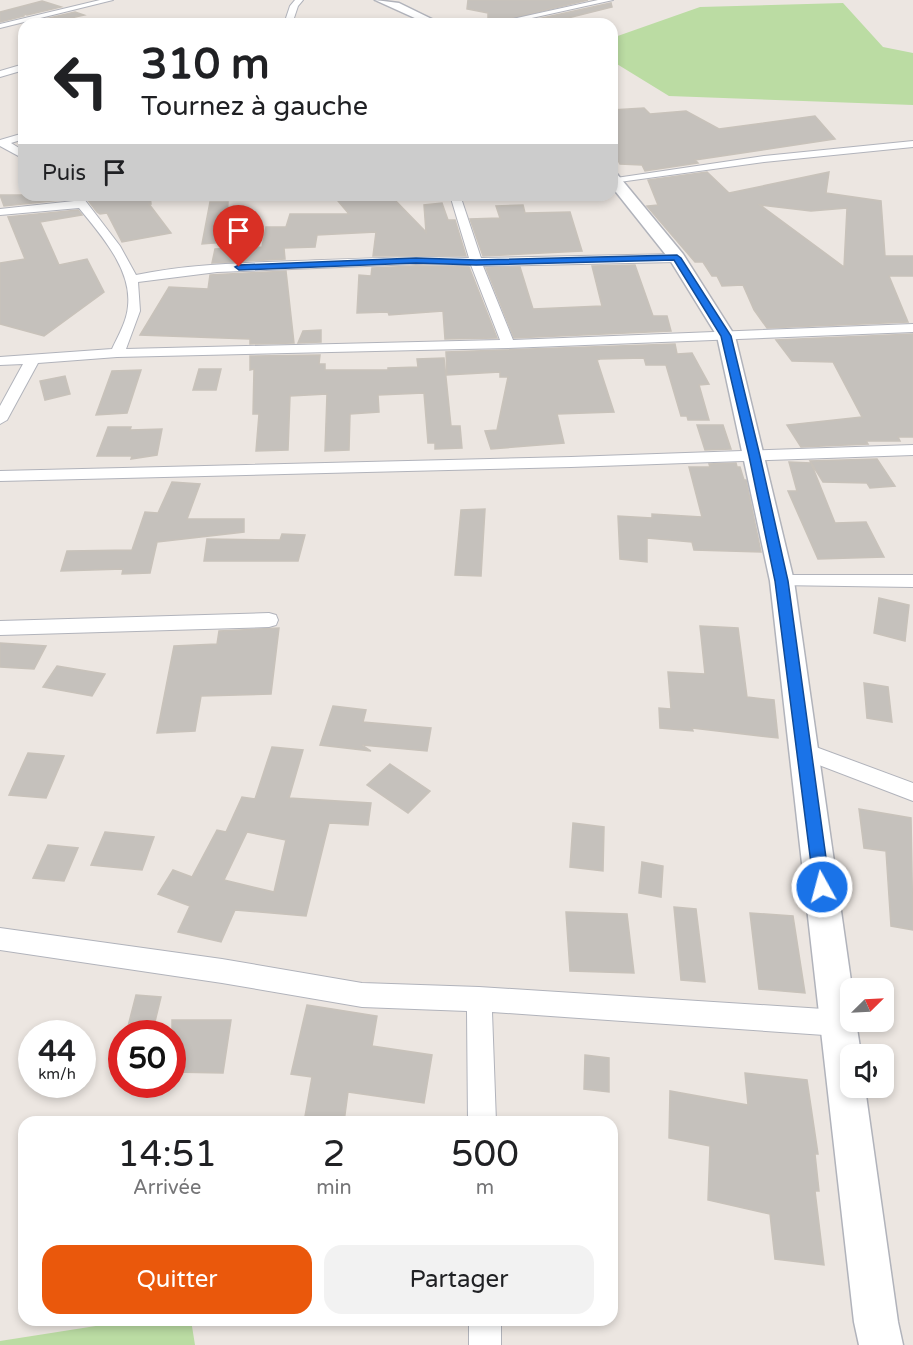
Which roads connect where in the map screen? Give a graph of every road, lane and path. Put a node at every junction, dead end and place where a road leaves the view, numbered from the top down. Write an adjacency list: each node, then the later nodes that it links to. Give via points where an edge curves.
1 (110, 0): 5 (street)
2 (299, 0): 6 (street)
3 (380, 0): 7 (main road)
4 (609, 0): 8 (street)
5 (34, 18)
6 (290, 18)
7 (423, 18)
8 (523, 18)
9 (18, 22): 10 (street)
10 (0, 26)
11 (18, 69): 12 (street)
12 (0, 74)
13 (0, 131): 14 (street)
14 (18, 136)
15 (18, 138): 16 (street)
16 (2, 142): 18 (street)
17 (913, 144): 19 (street, via 799,153)
18 (18, 152)
19 (618, 178)
20 (618, 184): 25 (main road)
21 (72, 201): 24 (street)
22 (79, 201): 27 (street)
23 (457, 201): 26 (street)
24 (0, 212)
25 (677, 258): 26 (street); 29 (main road)
26 (476, 262): 27 (street, via 416,260 217,268); 30 (street)
27 (132, 280): 31 (street, via 135,303 130,326)
28 (913, 328): 29 (street)
29 (726, 336): 30 (street); 36 (main road)
30 (508, 344): 31 (street)
31 (117, 353): 32 (street)
32 (32, 360): 33 (street); 34 (street)
33 (0, 361)
34 (0, 420)
35 (913, 450): 36 (street)
36 (754, 456): 37 (street); 38 (main road)
37 (0, 476)
38 (782, 581): 39 (street); 42 (main road)
39 (913, 582)
40 (269, 620): 41 (street)
41 (0, 628)
42 (805, 751): 43 (street); 46 (main road)
43 (913, 792)
44 (0, 939): 45 (street, via 362,995)
45 (479, 999): 46 (street); 47 (street)
46 (839, 1023): 50 (main road)
47 (482, 1116)
48 (485, 1326): 49 (street)
49 (485, 1345)
50 (881, 1345)

